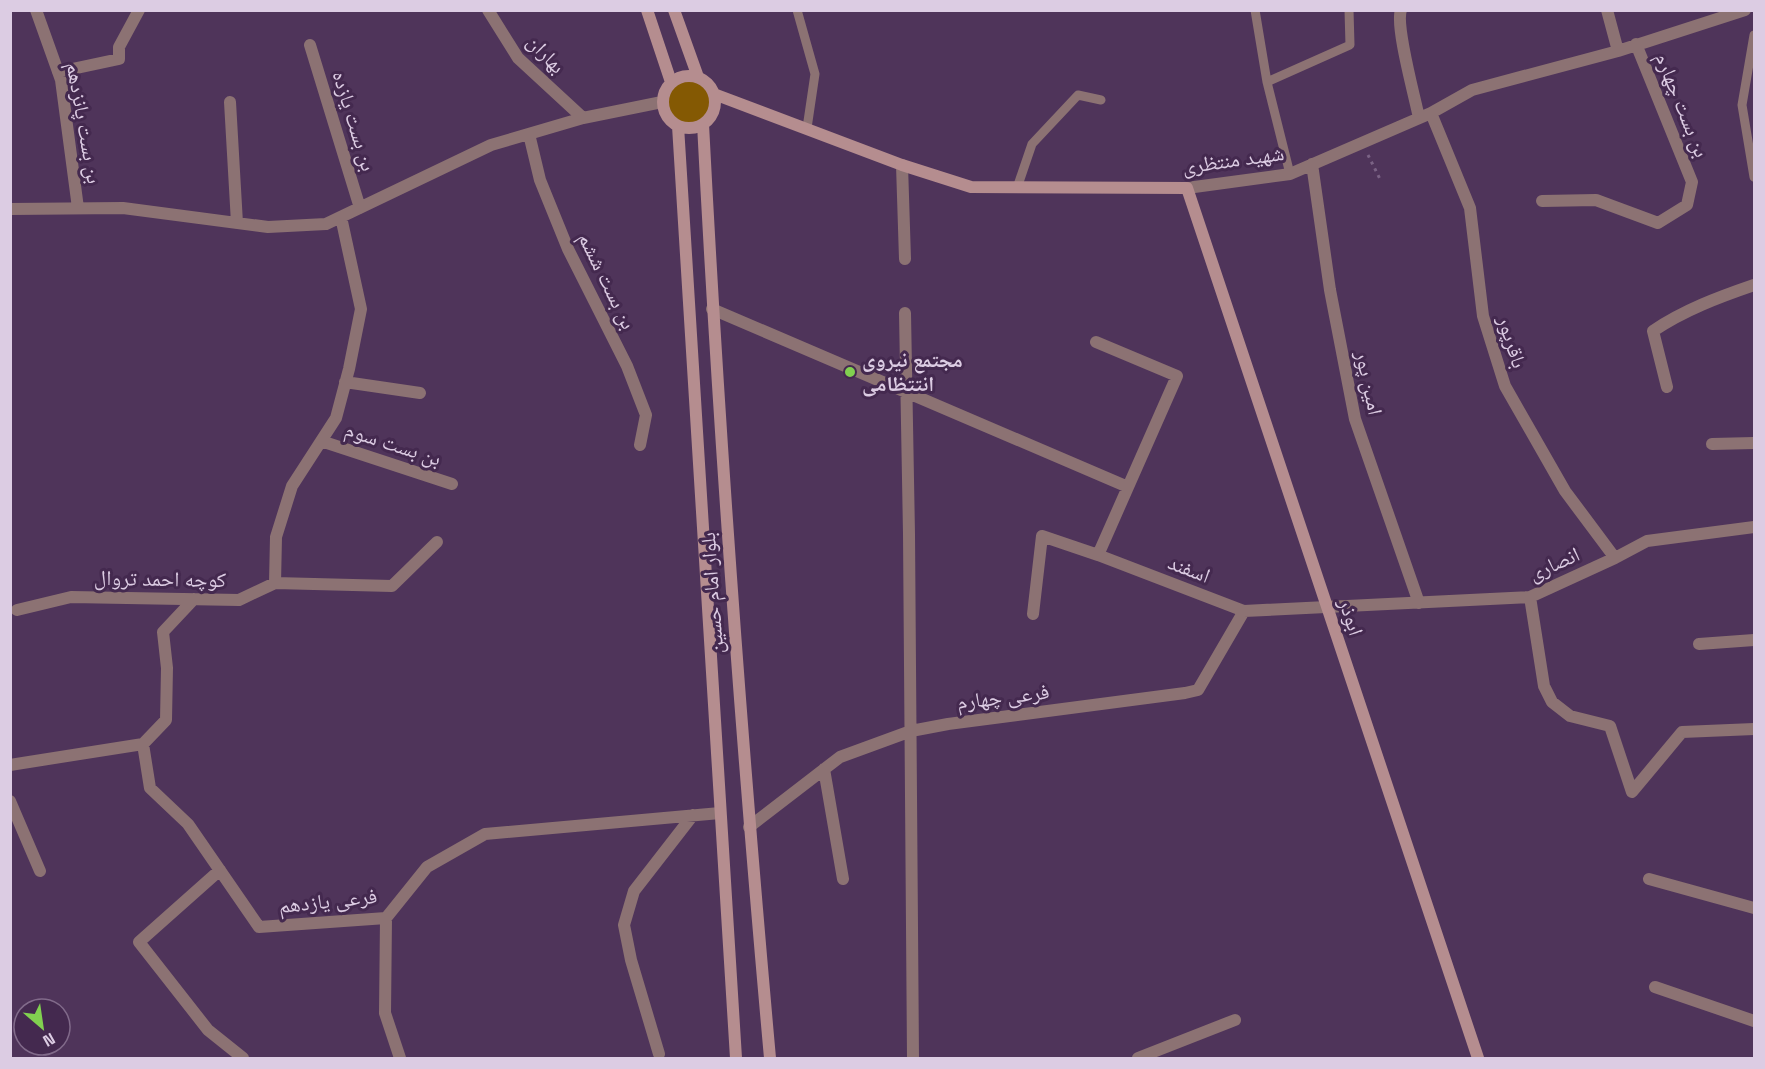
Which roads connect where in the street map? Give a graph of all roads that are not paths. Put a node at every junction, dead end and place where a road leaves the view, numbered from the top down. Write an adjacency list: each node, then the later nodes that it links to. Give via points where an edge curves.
1 (36, 10): 17 (street, بن بست پانزدهم)
2 (138, 10): 17 (street, via 119,47 119,59)
3 (488, 10): 26 (street, بهاران, via 518,58)
4 (647, 10): 19 (street)
5 (674, 10): 18 (street)
6 (797, 10): 29 (lane, via 815,74)
7 (1255, 10): 20 (lane)
8 (1349, 10): 20 (lane, via 1350,45)
9 (1401, 10): 25 (street, باقرپور, via 1400,26)
10 (1606, 10): 16 (street)
11 (1745, 10): 12 (street, شهید منتظری)
12 (1711, 16): 14 (street, شهید منتظری)
13 (1755, 35): 34 (lane, via 1742,105)
14 (1636, 44): 16 (street, شهید منتظری); 37 (street, بن بست چهارم, via 1692,182 1687,205 1658,223 1596,200)
15 (310, 45): 39 (street, بن بست یازده)
16 (1618, 51): 25 (street, شهید منتظری, via 1472,90)
17 (58, 72): 38 (street, بن بست پانزدهم)
18 (698, 77): 19 (street, via 684,76); 21 (street)
19 (671, 82): 24 (street)
20 (1267, 82): 33 (lane)
21 (714, 94): 27 (street, via 714,111); 29 (street, شهید منتظری)
22 (1101, 100): 35 (lane, via 1078,95 1032,144)
23 (230, 102): 42 (street)
24 (662, 102): 26 (street); 28 (street, via 666,116)
25 (1425, 115): 31 (street, شهید منتظری); 61 (street, باقرپور, via 1470,208 1483,316 1505,386 1565,490)
26 (583, 118): 30 (street)
27 (703, 124): 28 (street, via 694,128); 45 (street, بلوار امام حسین)
28 (678, 126): 78 (street, بلوار امام حسین)
29 (807, 128): 32 (street, شهید منتظری)
30 (529, 134): 39 (street, via 491,145); 55 (street, بن بست ششم, via 540,180 568,249 627,366 646,415)
31 (1312, 164): 33 (street, شهید منتظری); 65 (street, امین پور, via 1330,290 1355,419)
32 (902, 165): 35 (street, شهید منتظری, via 971,187); 43 (street)
33 (1290, 174): 36 (street, شهید منتظری)
34 (1755, 177)
35 (1017, 188): 36 (street, شهید منتظری)
36 (1187, 188): 66 (street, ابوذر)
37 (1542, 201)
38 (78, 208): 40 (street); 42 (street, via 123,208)
39 (360, 208): 41 (street)
40 (10, 209)
41 (341, 217): 42 (street, via 314,225 268,227); 48 (street, via 361,309)
42 (237, 223)
43 (904, 259)
44 (1755, 285): 49 (street, via 1674,316 1653,331)
45 (712, 309): 50 (street); 80 (street, بلوار امام حسین)
46 (905, 313): 50 (street)
47 (1096, 342): 57 (street, via 1177,376)
48 (345, 382): 51 (street); 52 (street, via 336,418)
49 (1667, 387)
50 (906, 391): 57 (street); 73 (street)
51 (420, 393)
52 (321, 441): 56 (street, بن بست سوم); 62 (street, via 292,486 276,537)
53 (1755, 443): 54 (street)
54 (1712, 444)
55 (640, 445)
56 (452, 484)
57 (1128, 487): 60 (street)
58 (1755, 527): 61 (street, انصاری, via 1647,541)
59 (436, 542): 62 (street, via 392,586)
60 (1098, 555): 68 (street, اسفند); 69 (street, اسفند, via 1042,536)
61 (1614, 558): 63 (street, انصاری)
62 (275, 583): 64 (street, کوچه احمد تروال, via 239,600)
63 (1530, 597): 65 (street, انصاری); 72 (street, via 1544,686 1552,702 1570,716 1610,726 1632,792 1682,732)
64 (194, 599): 67 (street, کوچه احمد تروال, via 71,597); 74 (street, via 163,632 166,720)
65 (1419, 603): 66 (street, انصاری)
66 (1328, 607): 68 (street, اسفند); 97 (street, ابوذر)
67 (17, 610)
68 (1244, 611): 73 (street, فرعی چهارم, via 1198,690)
69 (1034, 614)
70 (1755, 640): 71 (street)
71 (1699, 644)
72 (1755, 729)
73 (911, 731): 76 (street, فرعی چهارم); 95 (street)
74 (143, 744): 75 (street); 81 (street, فرعی یازدهم, via 150,788 188,824)
75 (10, 765)
76 (824, 768): 80 (street, فرعی چهارم); 83 (street)
77 (10, 801): 82 (street)
78 (720, 813): 79 (street, فرعی یازدهم); 93 (street, بلوار امام حسین)
79 (693, 815): 86 (street, فرعی یازدهم, via 485,834 427,867); 90 (street, via 634,891 624,925)
80 (749, 827): 94 (street, بلوار امام حسین)
81 (220, 870): 86 (street, فرعی یازدهم, via 259,927); 91 (street, via 139,942 208,1030)
82 (40, 871)
83 (843, 879)
84 (1649, 879): 85 (street)
85 (1755, 908)
86 (386, 918): 92 (street, via 385,1013)
87 (1655, 987): 89 (street)
88 (1235, 1020): 96 (street)
89 (1755, 1021)
90 (660, 1054)
91 (243, 1059)
92 (400, 1059)
93 (736, 1059)
94 (770, 1059)
95 (913, 1059)
96 (1138, 1059)
97 (1478, 1059)

